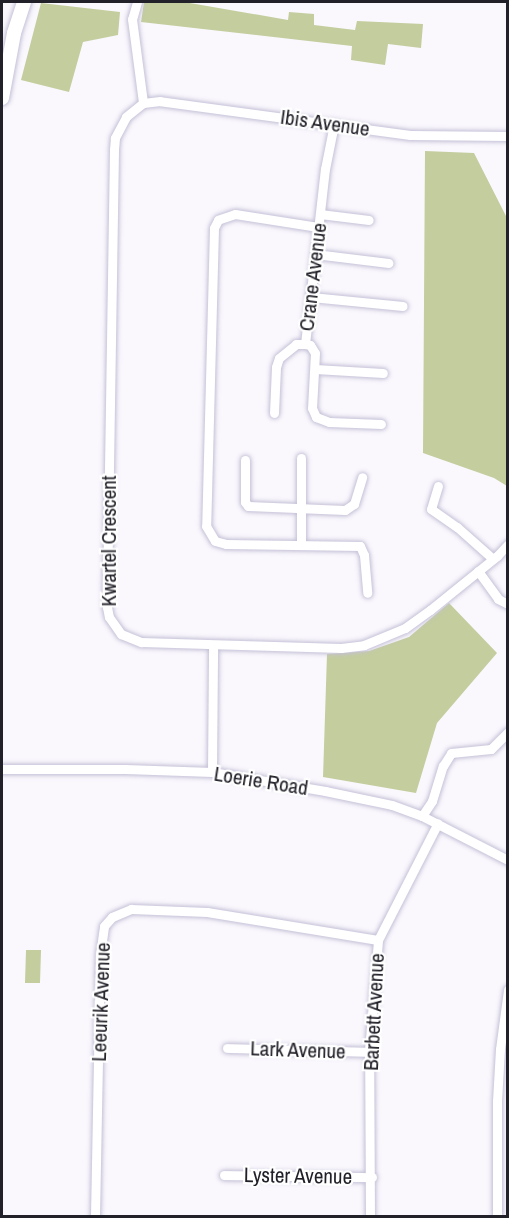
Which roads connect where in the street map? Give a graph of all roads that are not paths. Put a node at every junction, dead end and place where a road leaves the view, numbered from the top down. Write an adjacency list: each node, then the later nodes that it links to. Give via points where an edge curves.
1 (24, 2): 3 (street)
2 (137, 2): 4 (street, via 132,19)
3 (2, 98)
4 (143, 103): 5 (street, Ibis Avenue, via 160,101); 30 (street, Kwartel Crescent, via 126,117 114,150 107,607 114,627 131,639)
5 (334, 124): 6 (street, Ibis Avenue, via 410,135); 7 (street, Crane Avenue)
6 (507, 136)
7 (320, 214): 8 (street); 9 (street, Crane Avenue)
8 (369, 220)
9 (318, 227): 10 (street, Crane Avenue); 25 (street, via 235,214 218,220 212,238 206,526 215,540 226,544)
10 (315, 254): 11 (street); 12 (street, Crane Avenue)
11 (388, 263)
12 (311, 297): 13 (street); 14 (street, Crane Avenue)
13 (403, 306)
14 (305, 344): 15 (street, via 314,351); 17 (street, Crane Avenue, via 296,344 279,358)
15 (315, 369): 16 (street); 18 (street, via 312,408 316,417 329,422)
16 (383, 373)
17 (274, 414)
18 (381, 424)
19 (301, 458): 23 (street)
20 (245, 460): 23 (street, via 246,504)
21 (362, 477): 23 (street, via 351,508)
22 (438, 486): 26 (street, via 430,509)
23 (301, 508): 25 (street)
24 (507, 544): 26 (street, Kwartel Crescent)
25 (301, 545): 28 (street, via 360,546)
26 (493, 559): 27 (street, Kwartel Crescent)
27 (478, 571): 29 (street, via 498,599); 30 (street, Kwartel Crescent, via 405,628 364,645)
28 (367, 593)
29 (507, 604)
30 (213, 646): 33 (street)
31 (507, 732): 34 (street, via 491,749 451,753)
32 (2, 769): 33 (street, Loerie Road)
33 (212, 772): 34 (street, Loerie Road, via 368,800)
34 (422, 816): 35 (street, Loerie Road)
35 (438, 823): 36 (street, Loerie Road); 37 (street, Barbett Avenue)
36 (507, 860)
37 (378, 940): 40 (street, Barbett Avenue); 43 (street, Leeurik Avenue, via 207,912 131,909 112,917 104,926 100,954)
38 (507, 990): 45 (street, via 497,1101)
39 (226, 1048): 40 (street, Lark Avenue)
40 (369, 1052): 42 (street, Barbett Avenue)
41 (224, 1175): 42 (street, Lyster Avenue)
42 (372, 1178): 44 (street, Barbett Avenue)
43 (95, 1216)
44 (370, 1216)
45 (497, 1216)

